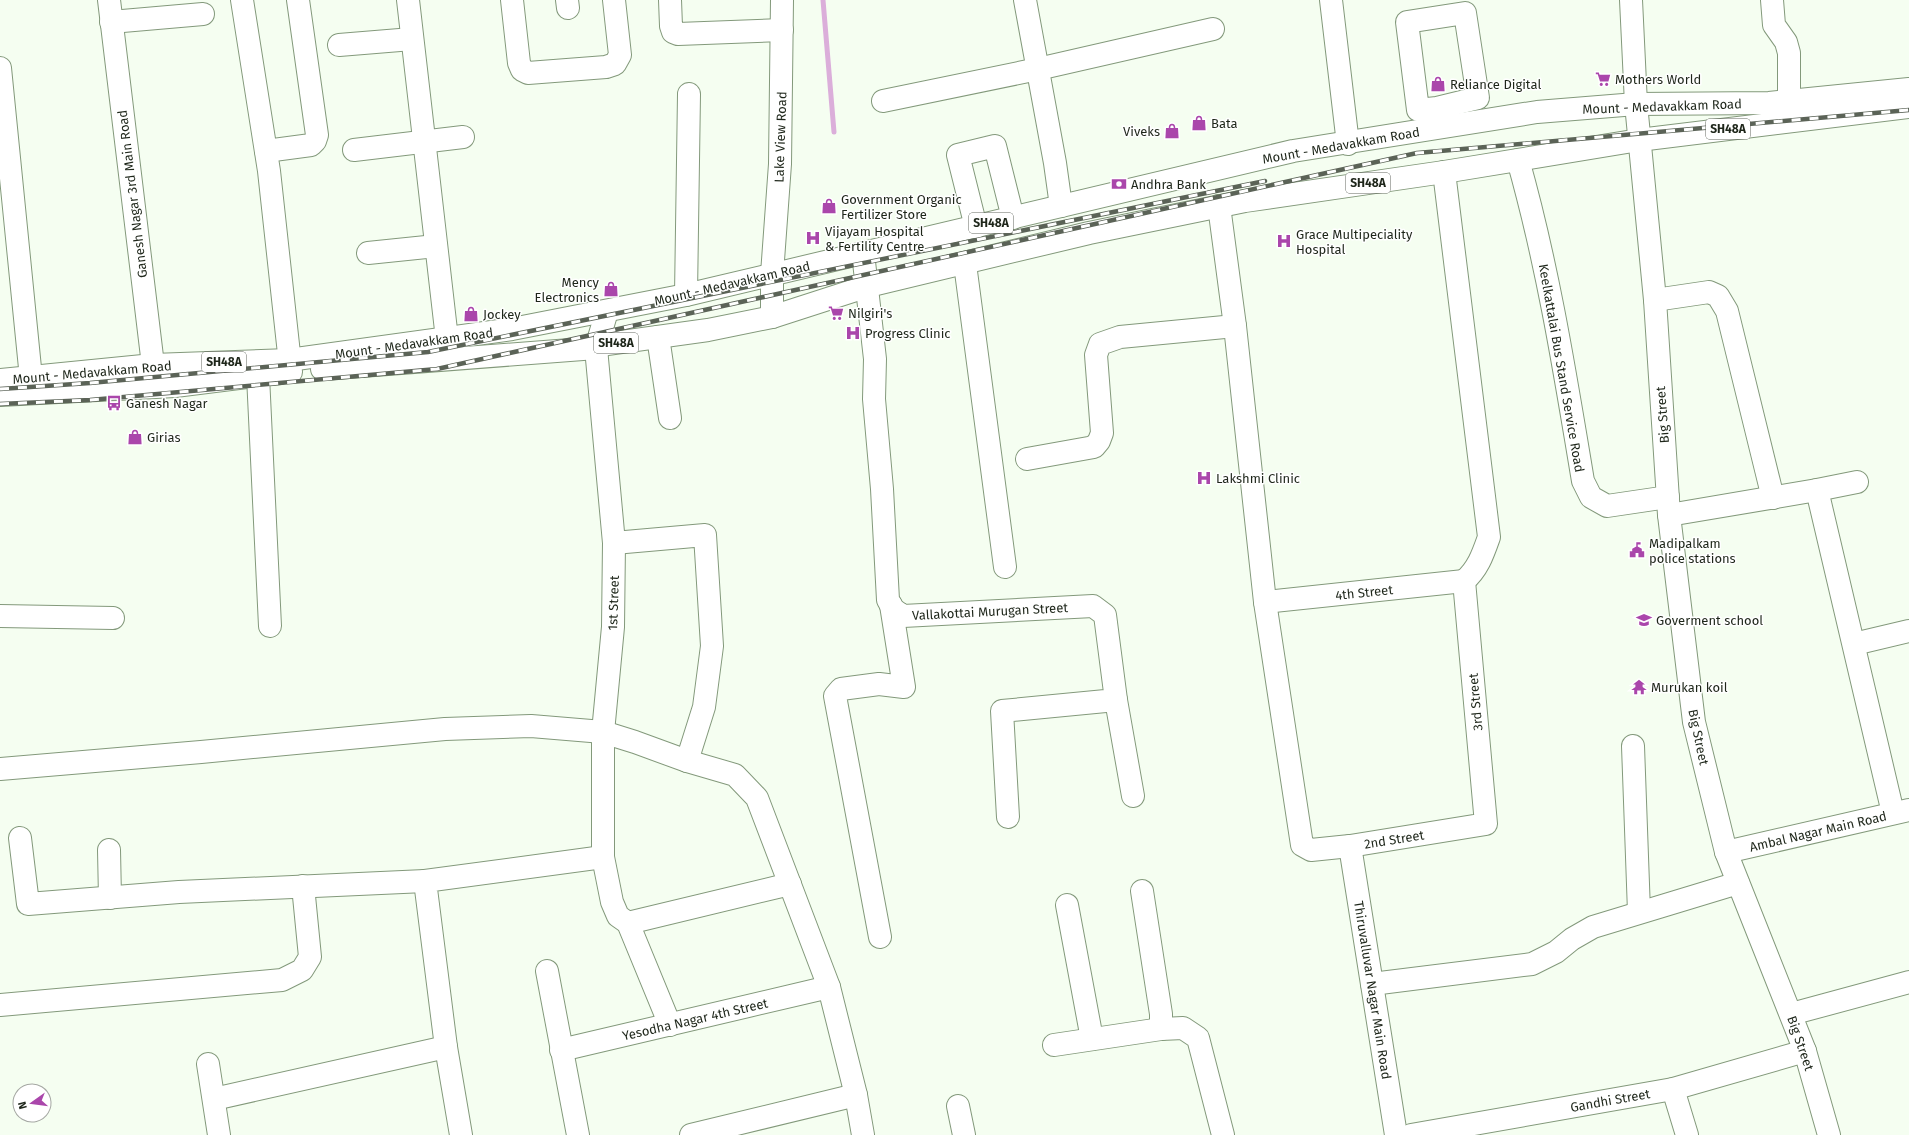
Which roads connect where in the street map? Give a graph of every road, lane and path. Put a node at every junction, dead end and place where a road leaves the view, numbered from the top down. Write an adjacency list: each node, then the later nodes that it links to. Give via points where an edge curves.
1 (109, 0): 14 (street, Ganesh Nagar 3rd Main Road)
2 (242, 0): 33 (street)
3 (298, 0): 33 (street, via 317,135 311,145)
4 (408, 0): 17 (street)
5 (512, 0): 6 (street, via 519,63 522,70 528,73 606,67 615,64 620,55)
6 (614, 0)
7 (670, 0): 16 (street, via 671,26 673,32 678,34)
8 (782, 0): 16 (street, Lake View Road)
9 (1025, 0): 20 (street)
10 (1331, 0): 31 (street)
11 (1631, 0): 25 (street, Big Street)
12 (1772, 0): 24 (street, via 1774,25 1786,42 1789,53)
13 (203, 14): 14 (street)
14 (111, 22): 55 (street, Ganesh Nagar 3rd Main Road)
15 (1213, 29): 20 (street)
16 (782, 30): 45 (street, Lake View Road, via 780,164)
17 (412, 39): 18 (street); 30 (street)
18 (339, 46)
19 (0, 68): 36 (street)
20 (1038, 69): 23 (street); 37 (street)
21 (1909, 89): 24 (street, Mount - Medavakkam Road / SH48A)
22 (689, 94): 47 (street)
23 (883, 101)
24 (1789, 101): 25 (street, Mount - Medavakkam Road / SH48A)
25 (1636, 104): 27 (street, Mount - Medavakkam Road / SH48A); 29 (street, Big Street)
26 (1909, 107): 29 (street, Mount - Medavakkam Road / SH48A)
27 (1438, 118): 27 (street, via 1418,110 1407,22 1465,12 1478,98); 31 (street, Mount - Medavakkam Road / SH48A)
28 (463, 137): 30 (street)
29 (1639, 140): 34 (street, Mount - Medavakkam Road / SH48A); 48 (street, Big Street)
30 (424, 142): 32 (street); 41 (street)
31 (1348, 144): 37 (street, Mount - Medavakkam Road / SH48A, via 1294,151)
32 (354, 150)
33 (266, 151): 56 (street)
34 (1518, 160): 35 (street, Mount - Medavakkam Road / SH48A); 66 (street, Keelkattalai Bus Stand Service Road, via 1552,301 1583,481 1591,497 1607,506)
35 (1444, 172): 38 (street, Mount - Medavakkam Road / SH48A); 69 (street, via 1489,537 1474,572)
36 (5, 184): 58 (street)
37 (1061, 206): 39 (street, Mount - Medavakkam Road / SH48A)
38 (1219, 206): 44 (street, Mount - Medavakkam Road / SH48A, via 1089,233); 51 (street)
39 (1013, 218): 40 (street, Mount - Medavakkam Road / SH48A); 40 (street, via 995,146 965,153 958,155)
40 (976, 227): 43 (street, Mount - Medavakkam Road / SH48A)
41 (436, 246): 42 (street); 53 (street)
42 (368, 253)
43 (863, 253): 45 (street, Mount - Medavakkam Road / SH48A); 46 (street)
44 (965, 264): 46 (street, Mount - Medavakkam Road / SH48A); 68 (street)
45 (772, 274): 47 (street, Mount - Medavakkam Road / SH48A); 50 (street, Lake View Road)
46 (868, 286): 50 (street, Mount - Medavakkam Road / SH48A); 71 (street, via 876,359 874,399 888,600)
47 (686, 295): 49 (street, Mount - Medavakkam Road / SH48A)
48 (1655, 300): 65 (street, via 1709,292 1718,296 1727,311); 66 (street, Big Street)
49 (607, 310): 53 (street, Mount - Medavakkam Road / SH48A); 54 (street)
50 (772, 317): 52 (street, Mount - Medavakkam Road / SH48A)
51 (1235, 326): 62 (street, via 1120,337 1100,344 1096,355 1102,433 1099,441 1094,447); 70 (street)
52 (658, 337): 54 (street, Mount - Medavakkam Road / SH48A, via 607,344); 61 (street)
53 (447, 339): 56 (street, Mount - Medavakkam Road / SH48A)
54 (596, 348): 56 (street, Mount - Medavakkam Road / SH48A); 67 (street, 1st Street)
55 (153, 365): 56 (street, Mount - Medavakkam Road / SH48A); 58 (street, Mount - Medavakkam Road / SH48A)
56 (290, 366): 57 (street, Mount - Medavakkam Road / SH48A)
57 (258, 376): 60 (street, Mount - Medavakkam Road / SH48A, via 175,386); 74 (street)
58 (30, 378): 59 (street, Mount - Medavakkam Road / SH48A)
59 (0, 380)
60 (0, 394)
61 (670, 418)
62 (1027, 459)
63 (1856, 482): 64 (street, Keelkattalai Bus Stand Service Road)
64 (1817, 490): 65 (street, Keelkattalai Bus Stand Service Road); 76 (street)
65 (1773, 498): 66 (street, Keelkattalai Bus Stand Service Road)
66 (1668, 506): 89 (street, Big Street, via 1694,722)
67 (614, 543): 78 (street, 1st Street, via 613,627); 80 (street, via 705,535 712,646 704,707)
68 (1005, 567)
69 (1464, 581): 70 (street, 4th Street); 85 (street, 3rd Street)
70 (1265, 602): 87 (street, 2nd Street, via 1302,845 1311,850)
71 (891, 605): 77 (street, Vallakottai Murugan Street, via 903,616 1093,606 1105,615); 100 (street, via 904,687 879,684 841,689 835,696)
72 (0, 616): 73 (street)
73 (113, 618)
74 (270, 626)
75 (1909, 631): 76 (street)
76 (1854, 644): 83 (street)
77 (1116, 700): 82 (street, Vallakottai Murugan Street); 84 (street, via 1002,711)
78 (603, 732): 80 (street); 81 (street, via 532,726 445,729); 90 (street, 1st Street)
79 (1633, 746): 98 (street)
80 (687, 761): 93 (street, via 735,775 757,798)
81 (0, 769)
82 (1132, 796)
83 (1901, 812): 89 (street, Ambal Nagar Main Road)
84 (1008, 817)
85 (1486, 824): 87 (street, 2nd Street)
86 (20, 838): 96 (street, via 28,904)
87 (1350, 846): 103 (street, Thiruvalluvar Nagar Main Road)
88 (109, 850): 96 (street)
89 (1726, 852): 92 (street, Big Street)
90 (603, 857): 91 (street); 99 (street, 1st Street, via 612,902 618,916)
91 (425, 881): 94 (street); 111 (street)
92 (1738, 883): 98 (street); 106 (street, Big Street)
93 (790, 884): 99 (street); 104 (street)
94 (304, 886): 96 (street); 105 (street, via 310,957 302,970 282,980)
95 (1142, 891): 108 (street, via 1161,1014)
96 (110, 898)
97 (1067, 905): 109 (street)
98 (1639, 912): 103 (street, via 1593,927 1556,952 1532,964)
99 (628, 923): 107 (street)
100 (880, 937)
101 (547, 971): 112 (street)
102 (1909, 982): 106 (street)
103 (1372, 984): 127 (street, Thiruvalluvar Nagar Main Road)
104 (829, 987): 107 (street, Yesodha Nagar 4th Street); 116 (street)
105 (0, 1005)
106 (1791, 1014): 113 (street, Big Street)
107 (670, 1025): 112 (street, Yesodha Nagar 4th Street)
108 (1160, 1029): 109 (street); 126 (street, via 1183,1028 1198,1038)
109 (1092, 1039): 110 (street)
110 (1054, 1045)
111 (446, 1047): 117 (street); 121 (street)
112 (561, 1050): 122 (street)
113 (1805, 1051): 115 (street, Gandhi Street); 130 (street, Big Street)
114 (208, 1064): 117 (street)
115 (1673, 1089): 119 (street, Gandhi Street); 129 (street)
116 (856, 1095): 123 (street); 124 (street)
117 (214, 1099): 120 (street)
118 (958, 1106): 125 (street)
119 (1468, 1130): 128 (street, Gandhi Street)
120 (219, 1135)
121 (461, 1135)
122 (578, 1135)
123 (691, 1135)
124 (863, 1135)
125 (964, 1135)
126 (1222, 1135)
127 (1396, 1135)
128 (1412, 1135)
129 (1687, 1135)
130 (1829, 1135)

